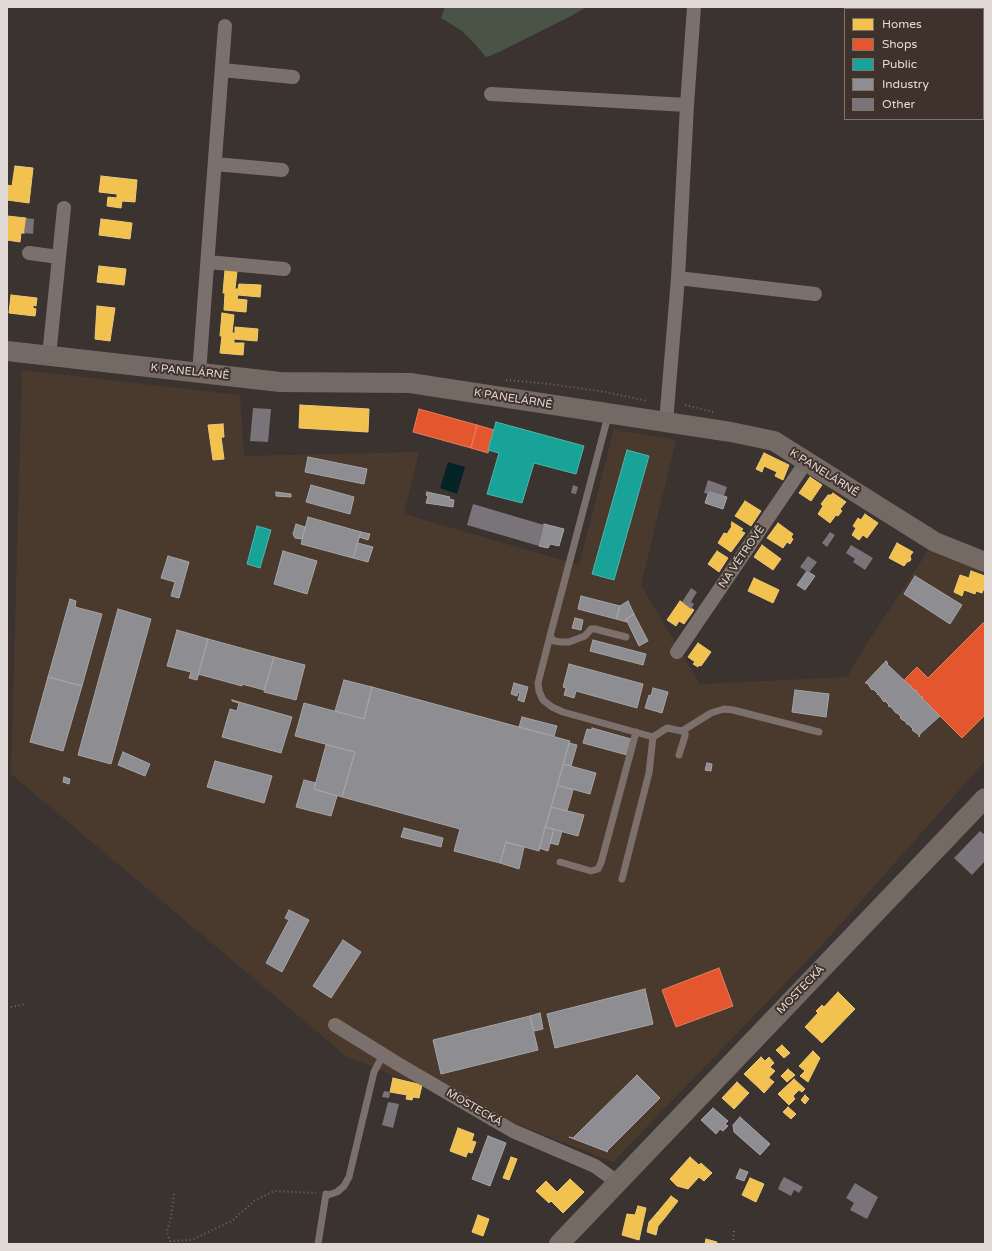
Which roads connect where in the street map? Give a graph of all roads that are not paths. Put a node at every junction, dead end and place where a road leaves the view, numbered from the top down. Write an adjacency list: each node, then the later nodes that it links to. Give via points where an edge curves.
1 (694, 7): 8 (street)
2 (903, 7): 3 (street)
3 (914, 8)
4 (225, 26): 5 (street)
5 (222, 70): 6 (street); 9 (street)
6 (293, 77)
7 (490, 94): 8 (street)
8 (687, 105): 16 (street)
9 (215, 164): 10 (street); 14 (street)
10 (282, 170)
11 (64, 208): 13 (street)
12 (29, 253): 13 (street)
13 (58, 257): 19 (street)
14 (208, 262): 15 (street); 20 (street)
15 (284, 269)
16 (678, 278): 17 (street); 22 (street)
17 (815, 294)
18 (7, 351): 19 (street, K PANELÁRNĚ)
19 (49, 356): 20 (street, K PANELÁRNĚ)
20 (199, 373): 21 (street, K PANELÁRNĚ, via 280,382 410,383)
21 (609, 413): 22 (street, K PANELÁRNĚ); 25 (lane)
22 (666, 422): 23 (street, K PANELÁRNĚ, via 774,441)
23 (806, 462): 24 (street, K PANELÁRNĚ, via 935,542); 27 (street, NA VĚTROVĚ)
24 (985, 562)
25 (550, 636): 26 (lane, via 554,641 569,642 595,629); 29 (lane, via 538,683 543,700 563,712)
26 (626, 637)
27 (677, 652)
28 (682, 731): 30 (lane, via 711,713 724,709); 31 (lane, via 667,728); 32 (lane, via 685,736)
29 (636, 732): 31 (lane); 34 (lane, via 601,863 598,868 591,871)
30 (819, 732)
31 (653, 737): 35 (lane, via 649,773)
32 (679, 755)
33 (985, 798): 38 (street, MOSTECKÁ)
34 (560, 862)
35 (622, 879)
36 (335, 1025): 37 (street, MOSTECKÁ)
37 (383, 1055): 38 (street, MOSTECKÁ, via 513,1131 595,1166); 39 (lane, via 374,1072 349,1177 337,1192 327,1194)
38 (617, 1182): 40 (street, MOSTECKÁ)
39 (318, 1244)
40 (559, 1244)

